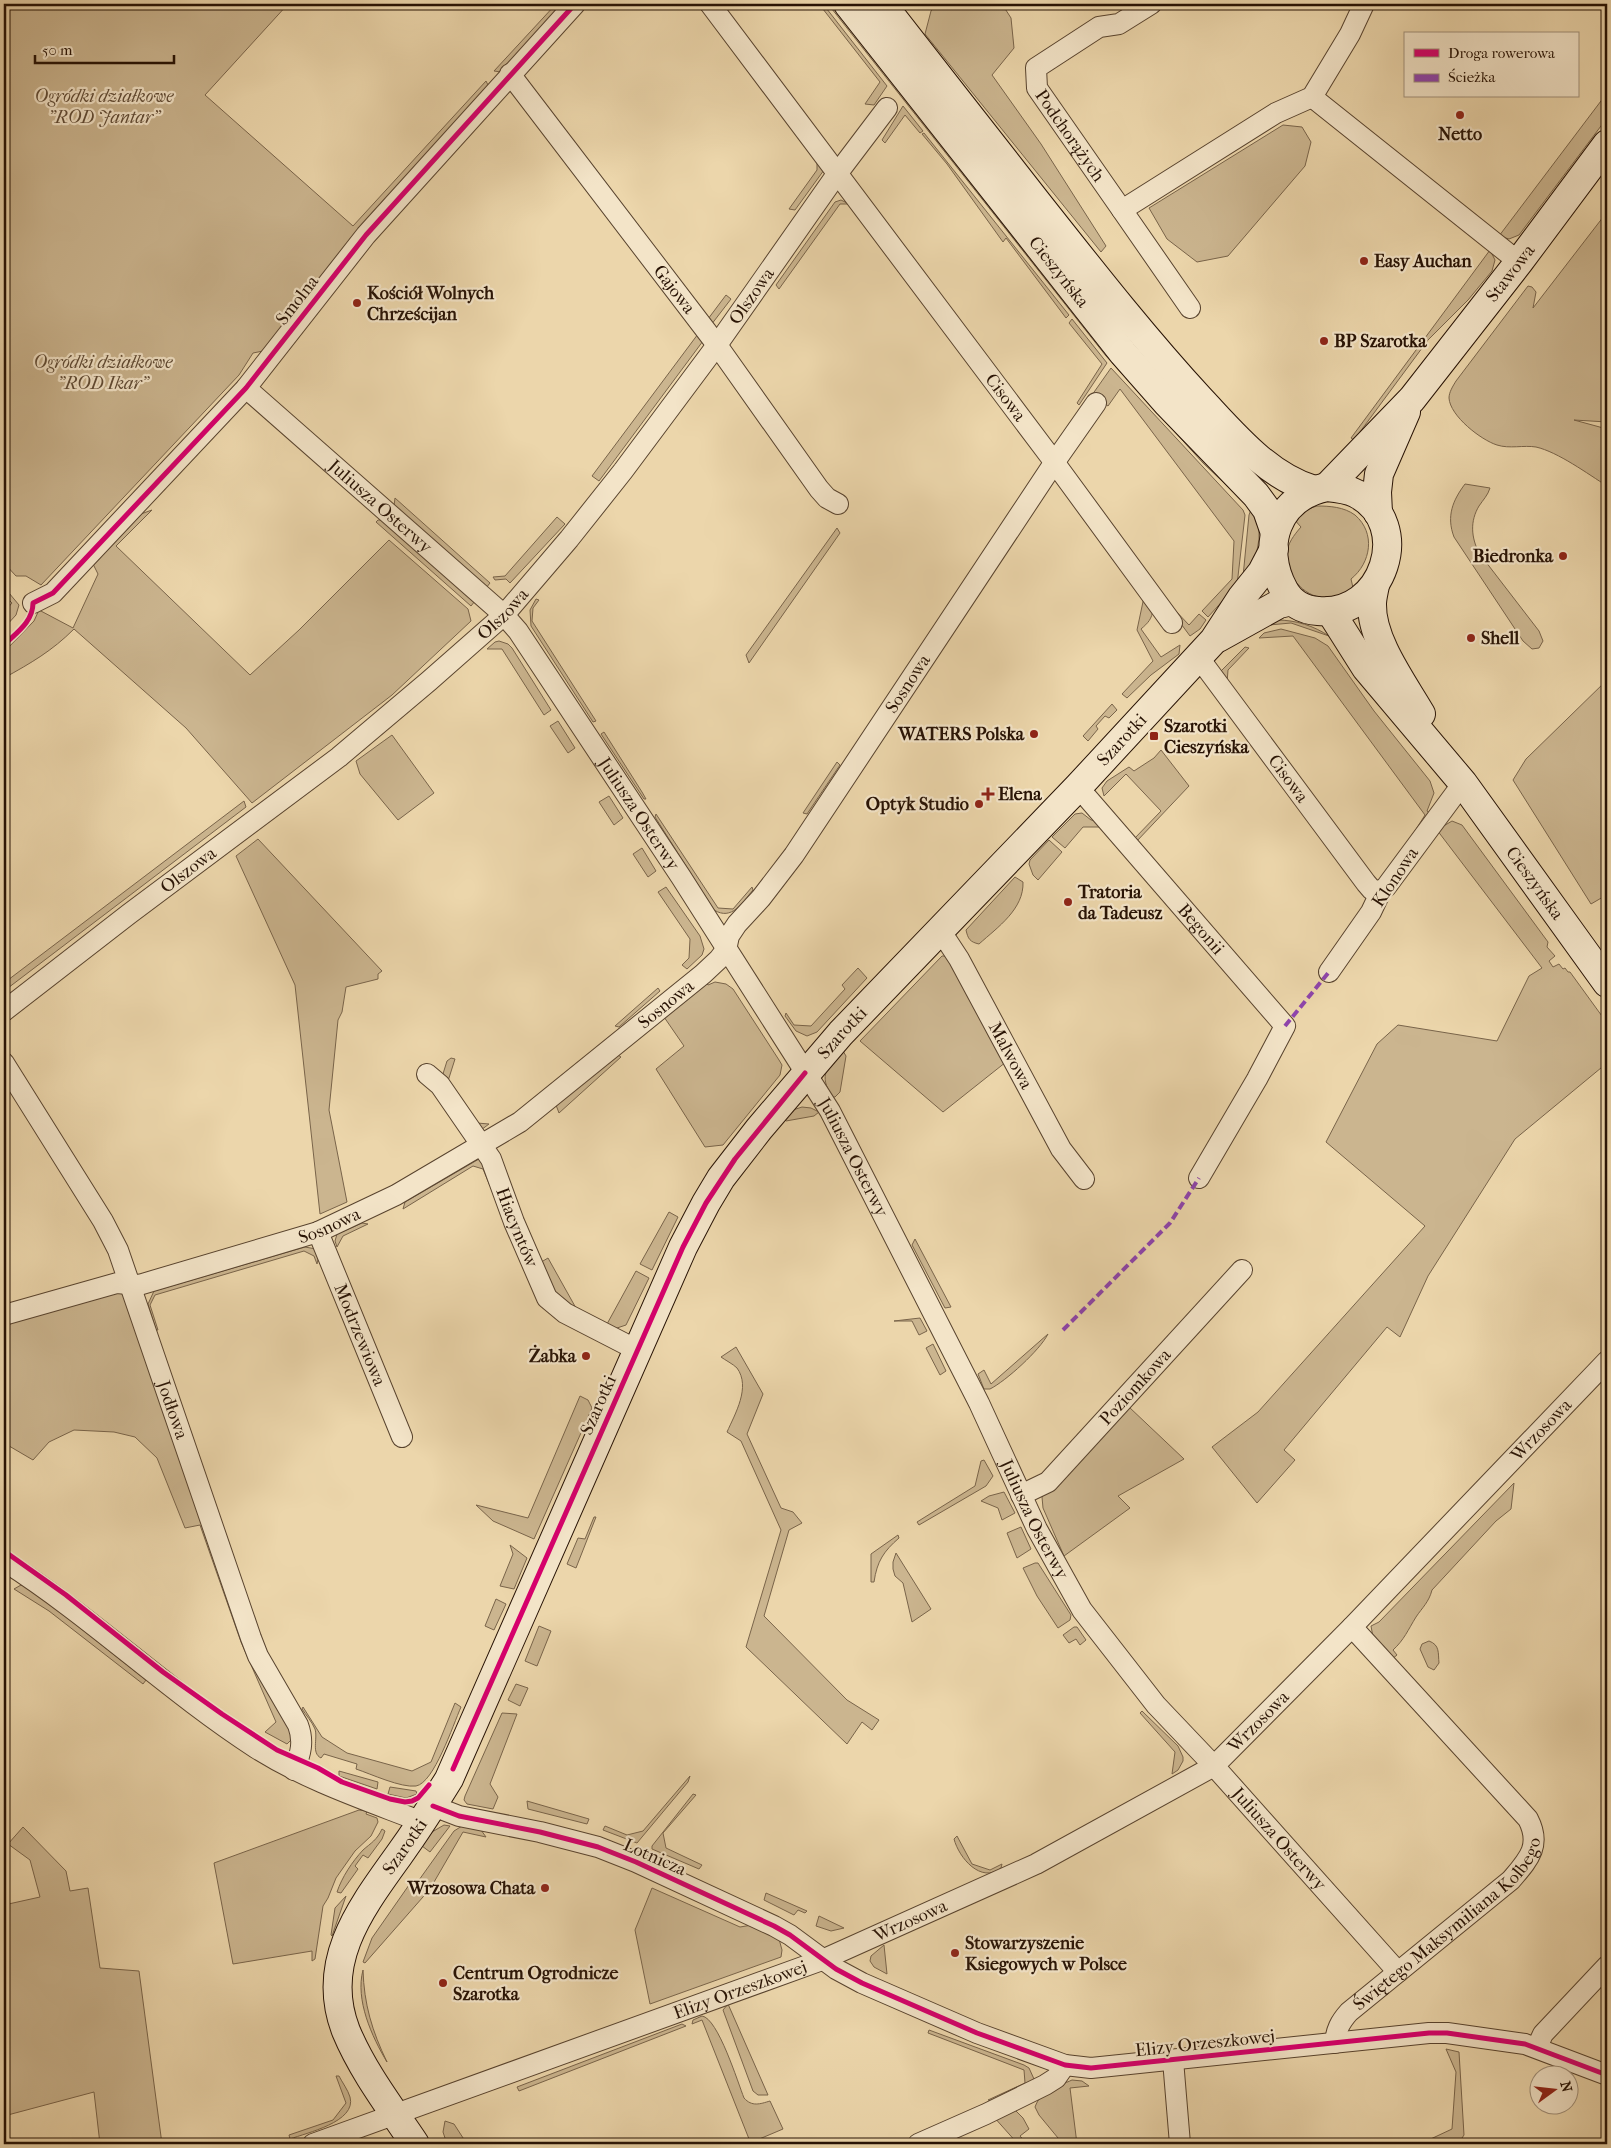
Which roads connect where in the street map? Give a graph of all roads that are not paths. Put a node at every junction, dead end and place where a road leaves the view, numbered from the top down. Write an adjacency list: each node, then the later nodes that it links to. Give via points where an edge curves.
1 (575, 4): 7 (street, Smolna)
2 (710, 4): 11 (street)
3 (848, 4): 23 (street, Cieszyńska, via 1123,354 1256,495 1267,510)
4 (1150, 4): 12 (street, Podchorążych, via 1119,24 1098,27 1036,68 1037,88)
5 (1364, 4): 8 (street, via 1350,34)
6 (891, 7): 20 (street, Cieszyńska, via 1101,283 1183,381 1252,452 1294,484)
7 (510, 74): 15 (street, Gajowa); 16 (street, Smolna, via 366,235)
8 (1312, 96): 12 (street, via 1276,113); 13 (street)
9 (887, 108): 11 (street, Olszowa)
10 (1607, 144): 13 (street, Stawowa)
11 (837, 174): 15 (street, Olszowa); 19 (street, Cisowa)
12 (1122, 210): 14 (street, Podchorążych)
13 (1520, 262): 17 (street, Stawowa)
14 (1190, 308)
15 (717, 345): 21 (street, Gajowa, via 819,489); 28 (street, Olszowa, via 623,471)
16 (246, 388): 26 (street, Smolna, via 53,593); 28 (street, Juliusza Osterwy)
17 (1412, 398): 20 (street, Stawowa); 22 (street, Stawowa, via 1379,474)
18 (1096, 403): 19 (street, Sosnowa)
19 (1054, 463): 29 (street, Cisowa); 35 (street, Sosnowa, via 794,855 737,924 729,936)
20 (1321, 489): 22 (street, via 1344,489 1356,493); 23 (street, via 1301,496 1289,506 1280,519)
21 (838, 504)
22 (1378, 513): 24 (street, via 1385,527 1386,546 1384,565)
23 (1275, 541): 25 (street, via 1278,577); 30 (street, Szarotki, via 1262,572)
24 (1375, 585): 27 (street, via 1353,605); 31 (street, Cieszyńska, via 1372,604 1374,624 1386,655)
25 (1292, 601): 27 (street, via 1309,610); 30 (street, Szarotki, via 1279,604)
26 (33, 603)
27 (1330, 611): 31 (street, Cieszyńska, via 1366,668)
28 (504, 614): 35 (street, Juliusza Osterwy, via 676,869); 38 (street, Olszowa, via 339,757)
29 (1172, 623)
30 (1207, 649): 32 (street, Szarotki); 33 (street, Cisowa, via 1366,883 1372,890)
31 (1463, 783): 33 (street, Klonowa); 37 (street, Cieszyńska)
32 (1078, 787): 34 (street, Szarotki); 43 (street, Begonii, via 1285,1026)
33 (1381, 891): 36 (street, Klonowa, via 1371,912)
34 (940, 930): 40 (street, Szarotki); 44 (street, Malwowa, via 959,959 1061,1149)
35 (726, 950): 40 (street, Juliusza Osterwy); 42 (street, Sosnowa, via 703,974 552,1098)
36 (1329, 972)
37 (1607, 983)
38 (4, 1011)
39 (4, 1063): 47 (street, Jodłowa, via 103,1220)
40 (805, 1073): 49 (street, Szarotki, via 735,1159 706,1203); 52 (street, Juliusza Osterwy, via 830,1112 978,1403)
41 (427, 1074): 42 (street, Hiacyntów, via 440,1085)
42 (483, 1145): 45 (street, Sosnowa, via 396,1195); 49 (street, Hiacyntów, via 547,1298 565,1313)
43 (1200, 1178)
44 (1084, 1179)
45 (318, 1232): 47 (street, Sosnowa, via 139,1285); 51 (street, Modrzewiowa)
46 (1242, 1270): 52 (street, Poziomkowa, via 1048,1482)
47 (130, 1284): 48 (street, Sosnowa, via 117,1283); 56 (street, Jodłowa, via 251,1638 298,1724 301,1750)
48 (4, 1315)
49 (637, 1350): 57 (street, Szarotki, via 494,1678 448,1779)
50 (1607, 1361): 54 (street, Wrzosowa)
51 (402, 1437)
52 (1021, 1495): 55 (street, Juliusza Osterwy, via 1052,1559 1082,1610 1156,1705)
53 (4, 1561): 56 (street, Lotnicza, via 39,1584 162,1681)
54 (1352, 1627): 55 (street, Wrzosowa); 60 (street, Świętego Maksymiliana Kolbego, via 1528,1819 1535,1836 1526,1863 1511,1880)
55 (1214, 1766): 58 (street, Wrzosowa, via 1036,1864); 60 (street, Juliusza Osterwy)
56 (294, 1770): 57 (street, Lotnicza, via 347,1794)
57 (428, 1814): 58 (street, Lotnicza, via 459,1816 569,1839 636,1862 774,1926); 66 (street, Szarotki, via 358,1914 347,1936 338,1974 339,2003 346,2030 358,2057)
58 (822, 1960): 64 (street, Elizy Orzeszkowej, via 849,1977 895,1998); 66 (street, Elizy Orzeszkowej)
59 (1607, 1966): 62 (street, via 1543,2034)
60 (1398, 1972): 61 (street, Świętego Maksymiliana Kolbego, via 1349,2012 1338,2027)
61 (1335, 2043): 62 (street, Elizy Orzeszkowej, via 1447,2033); 63 (street, Elizy Orzeszkowej)
62 (1537, 2047): 65 (street, Elizy Orzeszkowej)
63 (1173, 2060): 64 (street, Elizy Orzeszkowej, via 1091,2068); 70 (street)
64 (1065, 2065): 69 (street, via 1056,2078 1045,2085)
65 (1607, 2075)
66 (395, 2114): 67 (street, Elizy Orzeszkowej); 68 (street, Szarotki)
67 (313, 2144)
68 (416, 2144)
69 (918, 2144)
70 (1180, 2144)

